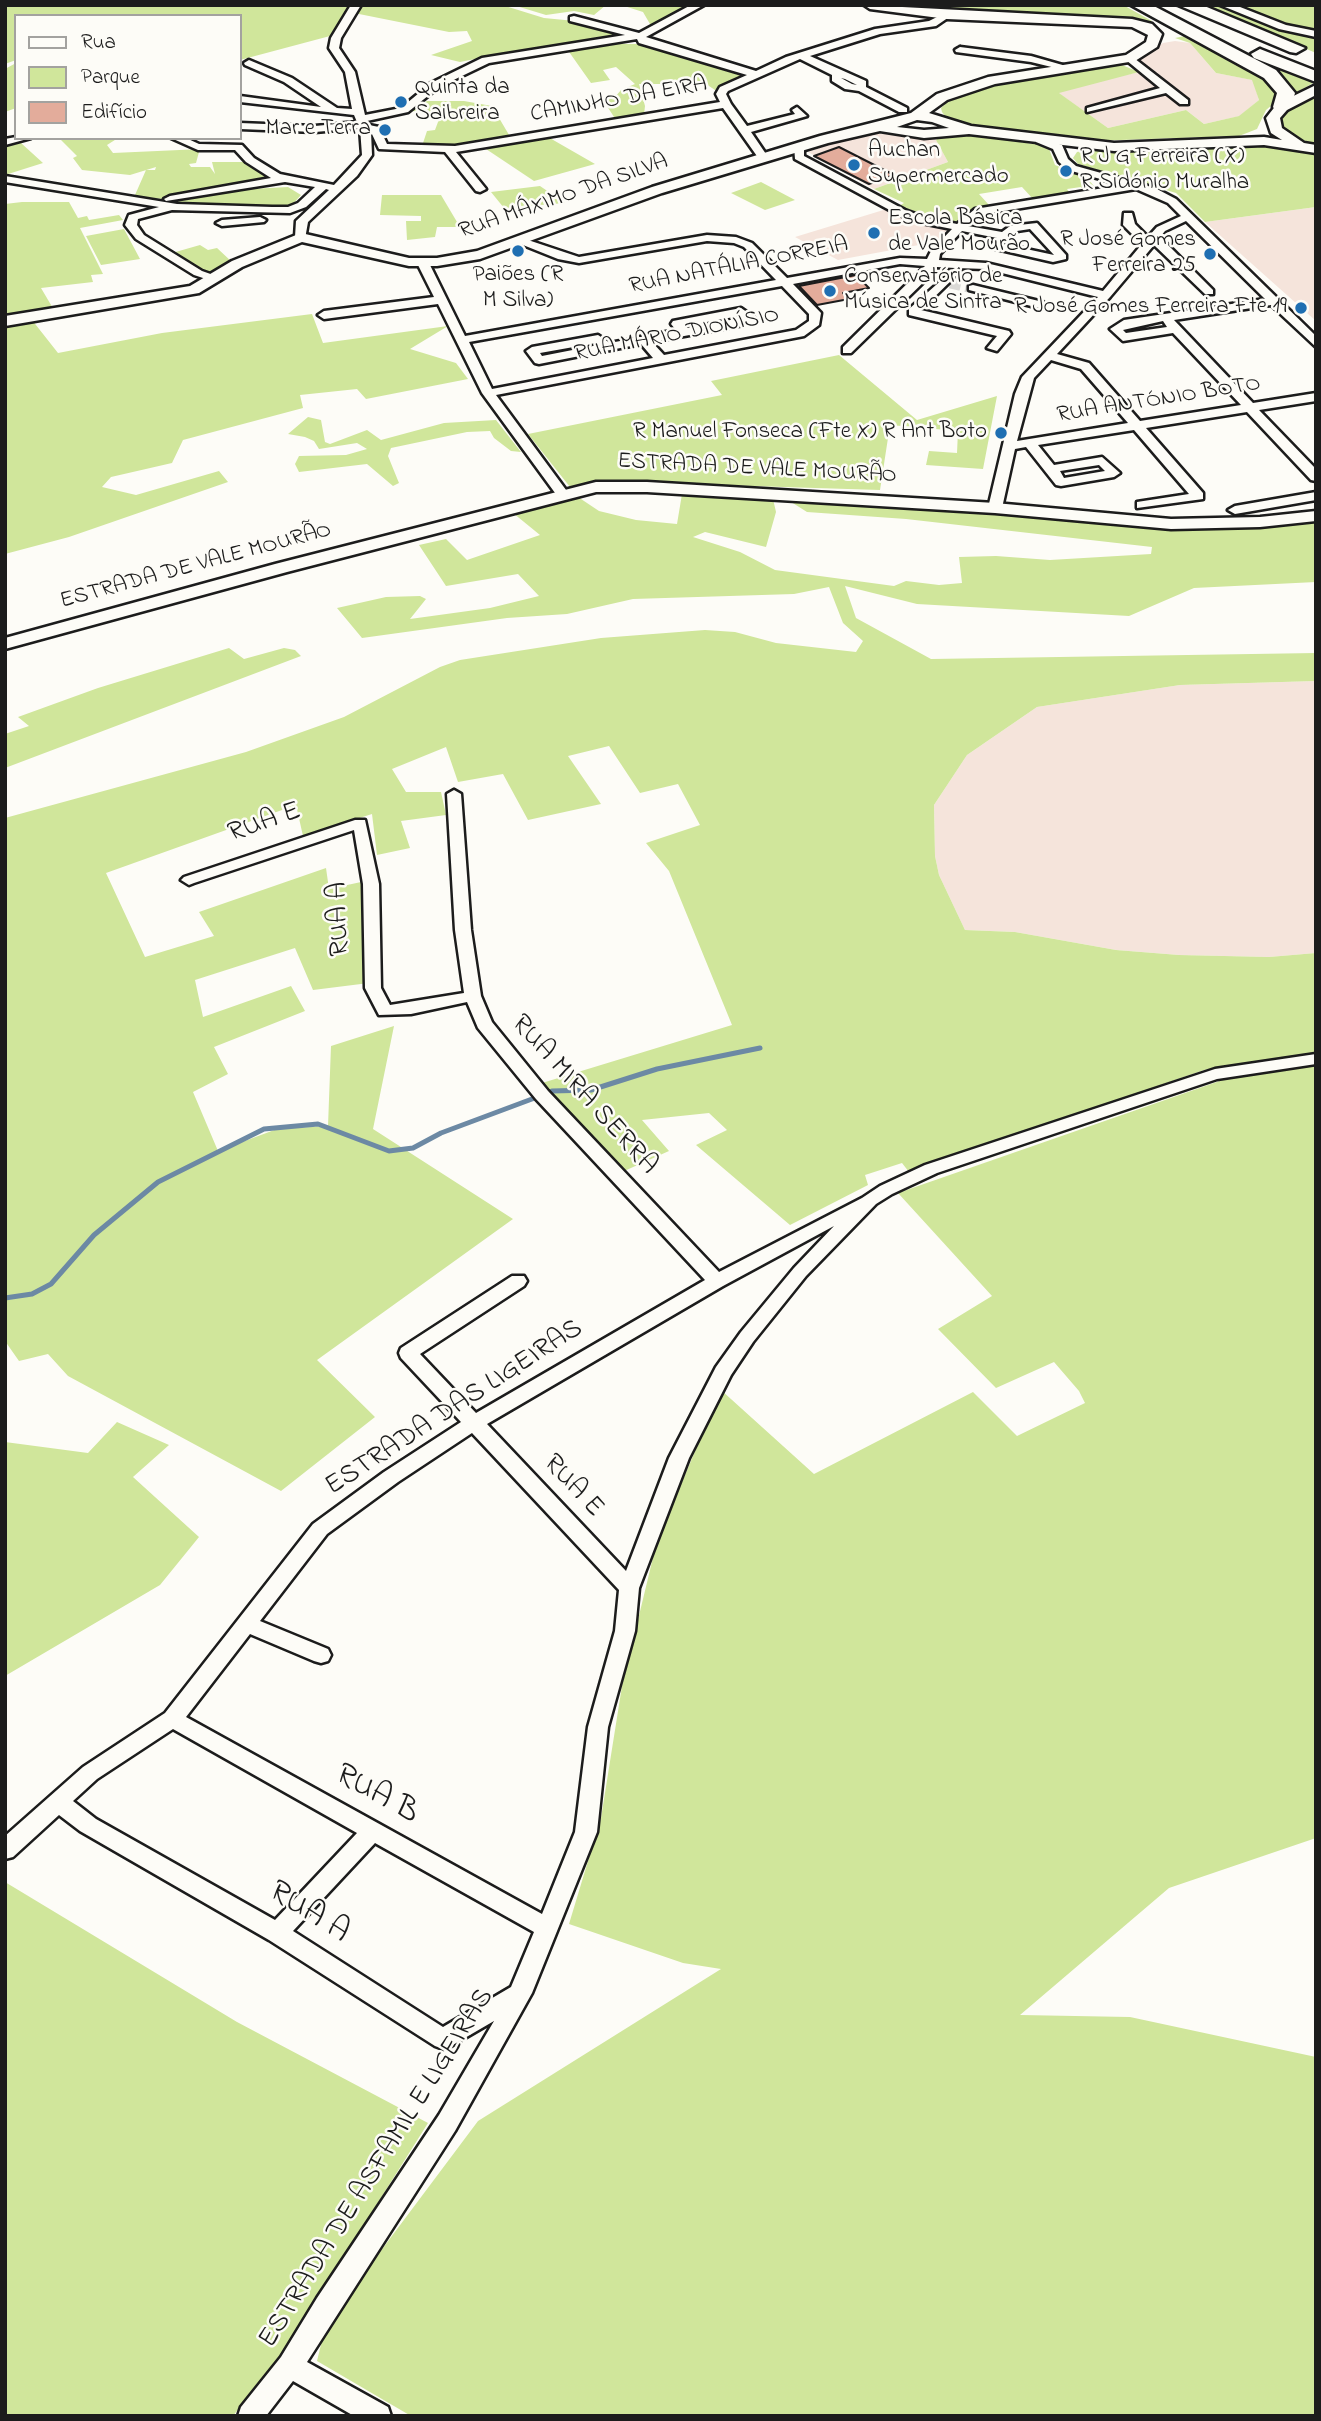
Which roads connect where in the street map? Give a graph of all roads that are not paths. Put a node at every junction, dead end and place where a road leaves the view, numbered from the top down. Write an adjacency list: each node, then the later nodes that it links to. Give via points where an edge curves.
1 (356, 5): 35 (street, via 334,48 351,72)
2 (699, 5): 14 (street)
3 (870, 5): 10 (street)
4 (896, 5): 10 (street)
5 (1139, 5): 30 (highway, via 1270,74 1286,93)
6 (1155, 5): 23 (highway)
7 (1173, 5): 21 (highway)
8 (1186, 5): 17 (highway)
9 (1225, 5): 13 (street)
10 (930, 14): 11 (street)
11 (950, 15): 16 (street, via 932,24 879,31); 18 (street, via 1143,25 1155,34 1154,41)
12 (574, 19): 14 (street)
13 (1316, 34)
14 (640, 36): 22 (street, via 643,41); 35 (street, via 486,60 435,85 404,110)
15 (960, 50): 20 (street)
16 (802, 56): 22 (street); 34 (street, via 862,83 861,88)
17 (1316, 56)
18 (1130, 58): 20 (street); 24 (street)
19 (249, 63): 33 (street, via 288,80)
20 (1048, 67): 27 (street)
21 (1316, 68)
22 (756, 74): 29 (street, via 722,91)
23 (1316, 77)
24 (1167, 89): 28 (street); 32 (street)
25 (1311, 91): 30 (street)
26 (242, 99): 33 (street)
27 (937, 99): 34 (street); 36 (street)
28 (1184, 102)
29 (726, 104): 39 (street); 45 (street, CAMINHO DA EIRA)
30 (1282, 107): 37 (street)
31 (797, 110): 39 (street, via 802,116)
32 (1091, 110)
33 (336, 112): 35 (street)
34 (908, 119): 36 (street, RUA MÁXIMO DA SILVA); 44 (street, RUA MÁXIMO DA SILVA)
35 (362, 121): 38 (street, via 315,130); 45 (street, CAMINHO DA EIRA, via 375,129 383,146); 54 (street, via 367,155)
36 (939, 124): 41 (street, RUA MÁXIMO DA SILVA)
37 (1274, 124): 42 (street, via 1283,136); 43 (street, via 1248,137)
38 (242, 126)
39 (744, 130): 47 (street)
40 (185, 140): 50 (street, via 198,147 238,147 250,160)
41 (1040, 140): 43 (street, RUA MÁXIMO DA SILVA); 48 (street, via 1058,147)
42 (1300, 144): 43 (street); 46 (street)
43 (1087, 145): 48 (street)
44 (799, 146): 47 (street, RUA MÁXIMO DA SILVA); 65 (street, via 799,156 901,212)
45 (447, 148): 55 (street)
46 (1316, 149)
47 (763, 156): 68 (street, RUA MÁXIMO DA SILVA)
48 (1062, 158): 51 (street, via 1072,168)
49 (5, 178): 57 (street)
50 (284, 179): 53 (street); 57 (street)
51 (1111, 180): 52 (street); 56 (street)
52 (1135, 186): 56 (street); 61 (street, via 1166,197)
53 (322, 187): 54 (street); 58 (street, via 290,210)
54 (338, 187): 64 (street)
55 (480, 189)
56 (1088, 195): 65 (street, via 985,209)
57 (152, 202): 58 (street)
58 (177, 207): 62 (street)
59 (257, 215): 62 (street); 63 (street); 63 (street, via 225,220)
60 (1128, 215): 69 (street, via 1129,225)
61 (1189, 216): 69 (street, via 1170,223); 81 (street)
62 (132, 220): 73 (street, via 140,237)
63 (284, 220): 64 (street)
64 (302, 221): 67 (street)
65 (959, 229): 66 (street); 70 (street)
66 (1004, 236): 66 (street, via 996,246 1062,257 1033,225 1014,228)
67 (302, 237): 71 (street, RUA MÁXIMO DA SILVA); 73 (street, via 237,264)
68 (522, 241): 71 (street, RUA MÁXIMO DA SILVA, via 480,255); 74 (street, via 579,260 707,238 736,240 748,245)
69 (1151, 241): 77 (street); 79 (street)
70 (933, 260): 74 (street, RUA NATÁLIA CORREIA, via 871,264); 75 (street, via 930,270); 79 (street, RUA NATÁLIA CORREIA, via 986,266)
71 (423, 263): 80 (street)
72 (950, 278): 78 (street)
73 (215, 279): 85 (street, via 180,293)
74 (782, 280): 88 (street, RUA NATÁLIA CORREIA); 95 (street, RUA MÁRIO DIONÍSIO, via 815,313 809,329)
75 (912, 288): 78 (street); 93 (street)
76 (973, 289): 82 (street)
77 (1209, 292)
78 (933, 293): 92 (street, via 913,312 1005,334)
79 (1105, 295): 94 (street)
80 (441, 300): 83 (street); 88 (street)
81 (1273, 301): 84 (street); 90 (street)
82 (1039, 304)
83 (324, 315)
84 (1165, 318): 86 (street); 86 (street, via 1116,329 1123,337)
85 (5, 321)
86 (1176, 329): 98 (street)
87 (684, 332): 87 (street, via 697,330 750,320 741,312 677,324); 89 (street)
88 (463, 340): 96 (street)
89 (644, 340): 91 (street); 95 (street)
90 (1316, 343)
91 (608, 347): 91 (street, via 539,360 532,351 598,339)
92 (993, 348)
93 (847, 350)
94 (1048, 355): 99 (street, via 1085,366); 101 (street, via 1024,386)
95 (662, 360): 96 (street, RUA MÁRIO DIONÍSIO)
96 (488, 393): 104 (street)
97 (1316, 397): 98 (street, RUA ANTÓNIO BOTO)
98 (1249, 407): 99 (street, RUA ANTÓNIO BOTO); 103 (street)
99 (1138, 426): 100 (street, RUA ANTÓNIO BOTO); 106 (street, via 1198,496)
100 (1030, 444): 101 (street, RUA ANTÓNIO BOTO); 102 (street)
101 (1009, 446): 107 (street)
102 (1051, 469)
103 (1316, 477)
104 (563, 494): 107 (street, ESTRADA DE VALE MOURÃO, via 627,486); 110 (street, ESTRADA DE VALE MOURÃO)
105 (1316, 496): 108 (street)
106 (1142, 505)
107 (996, 508): 109 (street, ESTRADA DE VALE MOURÃO, via 1184,524)
108 (1235, 510)
109 (1316, 516)
110 (5, 644)
111 (454, 793): 114 (street, RUA MIRA SERRA, via 463,930)
112 (360, 823): 113 (street, RUA E); 114 (street, RUA A, via 371,884 373,988 385,1011)
113 (189, 880)
114 (473, 996): 118 (street, RUA MIRA SERRA, via 484,1024 506,1054)
115 (1316, 1059): 116 (street, ESTRADA DE ASFAMIL E LIGEIRAS, via 1215,1074 931,1169)
116 (870, 1200): 118 (street, ESTRADA DAS LIGEIRAS); 120 (street, ESTRADA DE ASFAMIL E LIGEIRAS, via 800,1272 723,1372 679,1458)
117 (518, 1281): 119 (street, RUA E, via 408,1353)
118 (717, 1281): 119 (street, ESTRADA DAS LIGEIRAS)
119 (474, 1423): 120 (street, RUA E); 121 (street, ESTRADA DAS LIGEIRAS, via 320,1529)
120 (629, 1588): 127 (street, ESTRADA DE ASFAMIL E LIGEIRAS, via 625,1631 598,1727 586,1832)
121 (246, 1624): 122 (street); 123 (street, ESTRADA DAS LIGEIRAS)
122 (321, 1655)
123 (172, 1719): 124 (street, ESTRADA DAS LIGEIRAS, via 90,1773); 125 (street, RUA B)
124 (58, 1802): 126 (street, ESTRADA DAS LIGEIRAS); 128 (street, RUA A, via 88,1825)
125 (373, 1831): 127 (street, RUA B); 128 (street)
126 (5, 1850)
127 (549, 1928): 129 (street, ESTRADA DE ASFAMIL E LIGEIRAS)
128 (277, 1933): 129 (street, RUA A, via 443,2039)
129 (521, 1993): 130 (street, ESTRADA DE ASFAMIL E LIGEIRAS, via 447,2123)
130 (290, 2366): 131 (street, ESTRADA DE ASFAMIL E LIGEIRAS); 132 (street)
131 (250, 2416)
132 (379, 2416)

